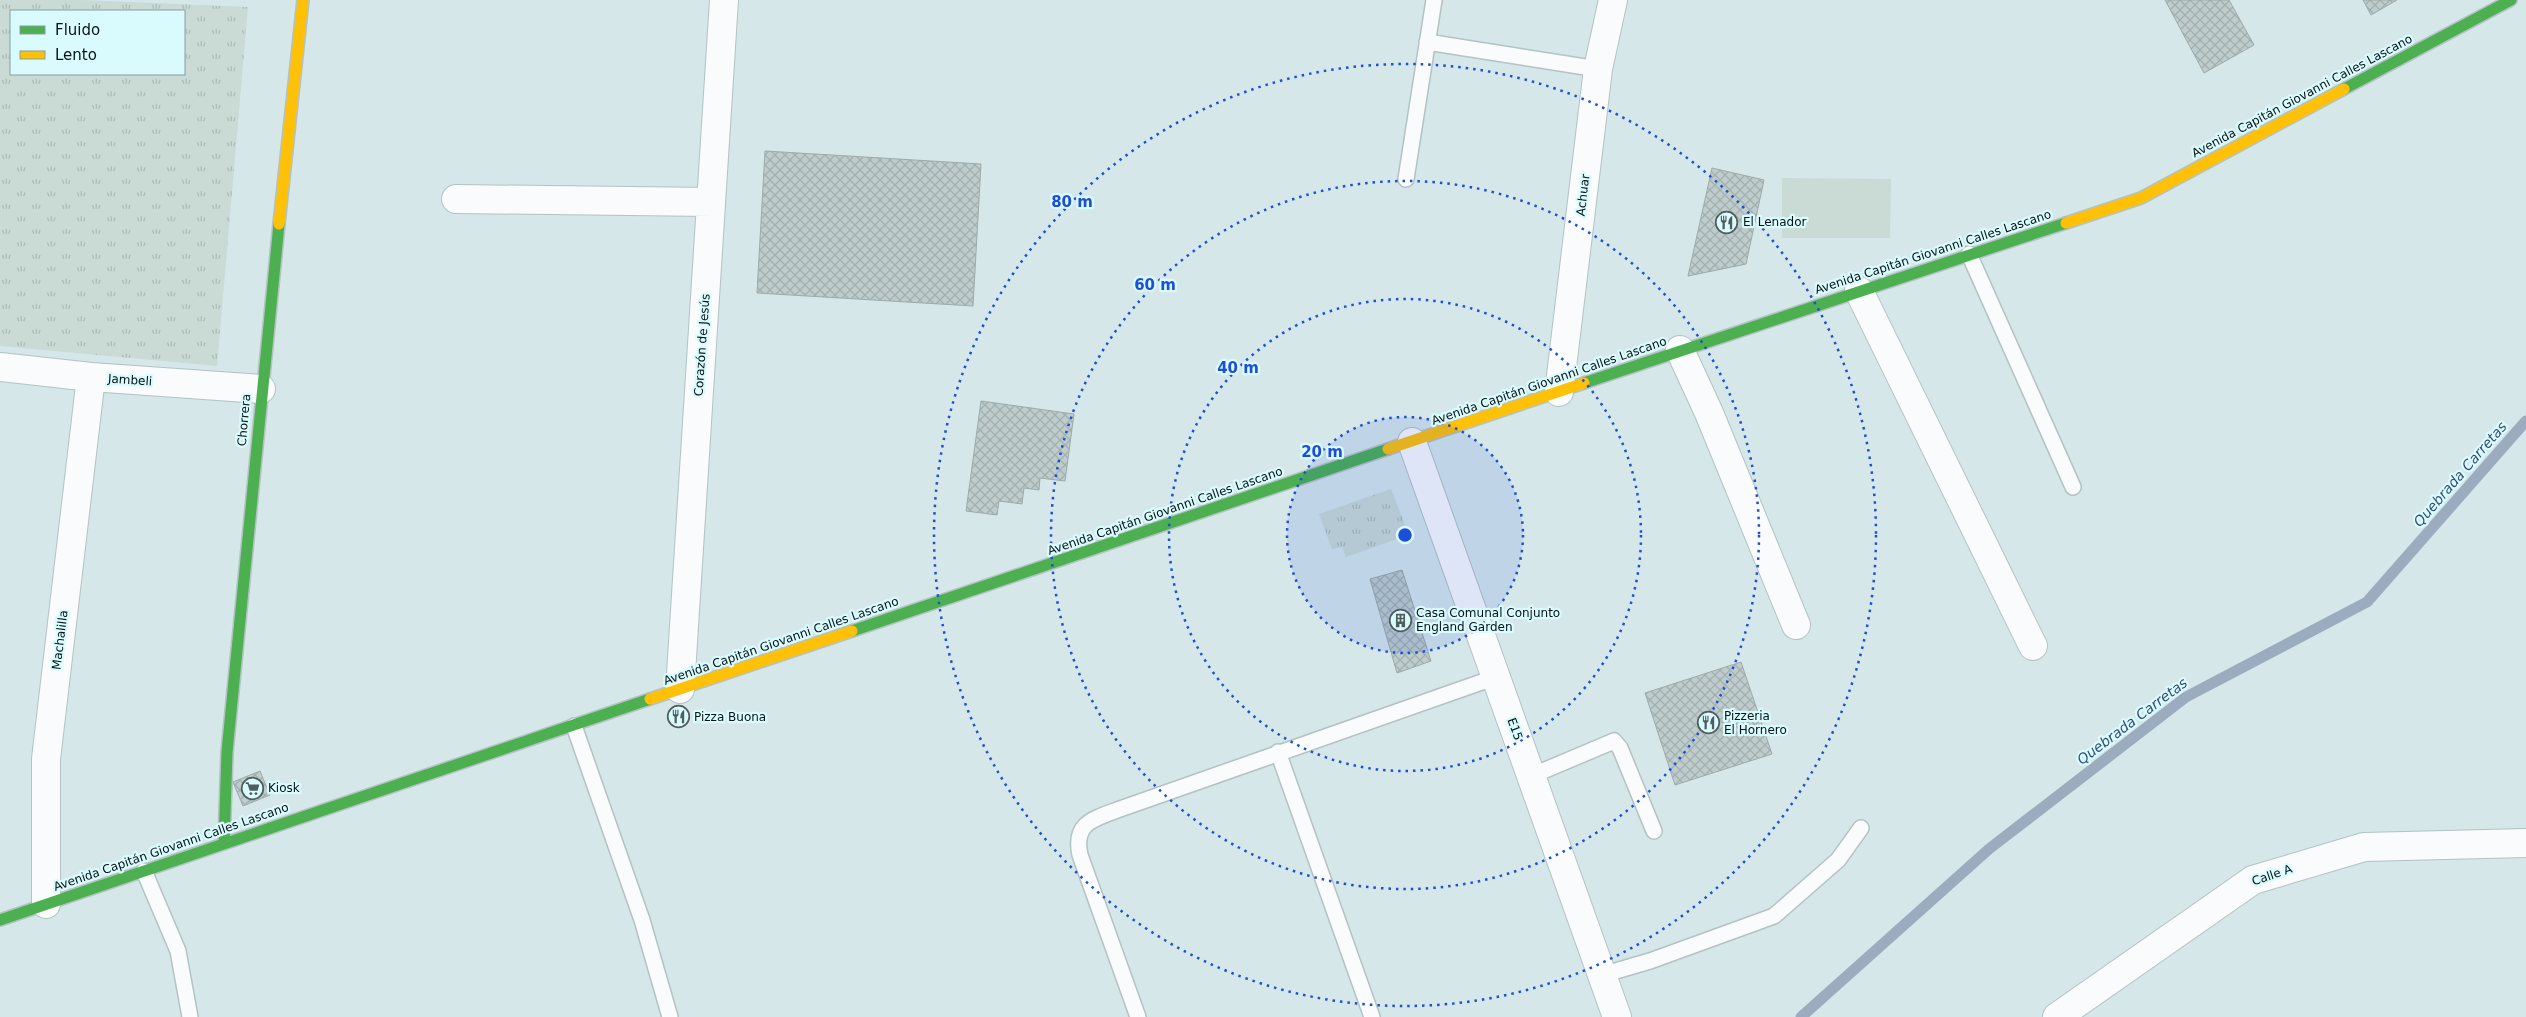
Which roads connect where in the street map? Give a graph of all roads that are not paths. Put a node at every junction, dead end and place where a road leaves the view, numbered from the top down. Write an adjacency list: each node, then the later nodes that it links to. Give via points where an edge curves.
1 (303, 0): 16 (main road, Chorrera)
2 (724, 0): 10 (street, Corazón de Jesús)
3 (1434, 0): 6 (lane)
4 (1613, 0): 7 (street, Achuar)
5 (2511, 0): 11 (main road, Avenida Capitán Giovanni Calles Lascano, via 2141,198)
6 (1427, 42): 7 (lane); 8 (lane)
7 (1598, 69): 17 (street, Achuar)
8 (1406, 179)
9 (456, 199): 10 (street)
10 (711, 202): 23 (street, Corazón de Jesús)
11 (1969, 254): 12 (main road, Avenida Capitán Giovanni Calles Lascano); 19 (lane)
12 (1859, 290): 13 (main road, Avenida Capitán Giovanni Calles Lascano); 21 (street)
13 (1680, 350): 17 (main road, Avenida Capitán Giovanni Calles Lascano); 20 (street)
14 (0, 367): 15 (street, Jambeli)
15 (91, 377): 16 (street, Jambeli); 32 (street, Machalilla, via 46,759)
16 (261, 389): 30 (main road, Chorrera, via 227,752)
17 (1559, 392): 18 (main road, Avenida Capitán Giovanni Calles Lascano)
18 (1412, 442): 22 (street, E15); 23 (main road, Avenida Capitán Giovanni Calles Lascano)
19 (2073, 487)
20 (1796, 625)
21 (2033, 646)
22 (1496, 677): 25 (lane); 26 (street, E15)
23 (680, 689): 24 (main road, Avenida Capitán Giovanni Calles Lascano)
24 (574, 726): 30 (main road, Avenida Capitán Giovanni Calles Lascano); 36 (lane, via 642,920)
25 (1278, 752): 37 (lane, via 1103,815 1080,830 1077,841 1080,855); 38 (lane)
26 (1531, 776): 28 (lane, via 1614,741 1620,748); 34 (street, E15)
27 (1861, 828): 34 (lane, via 1838,860 1774,916)
28 (1654, 831)
29 (2526, 843): 40 (street, Calle A, via 2364,847 2253,880)
30 (224, 844): 31 (main road, Avenida Capitán Giovanni Calles Lascano)
31 (144, 871): 32 (main road, Avenida Capitán Giovanni Calles Lascano); 35 (lane, via 178,951)
32 (46, 904): 33 (main road, Avenida Capitán Giovanni Calles Lascano)
33 (0, 920)
34 (1602, 975): 39 (street, E15)
35 (190, 1017)
36 (670, 1017)
37 (1138, 1017)
38 (1372, 1017)
39 (1617, 1017)
40 (2056, 1017)

